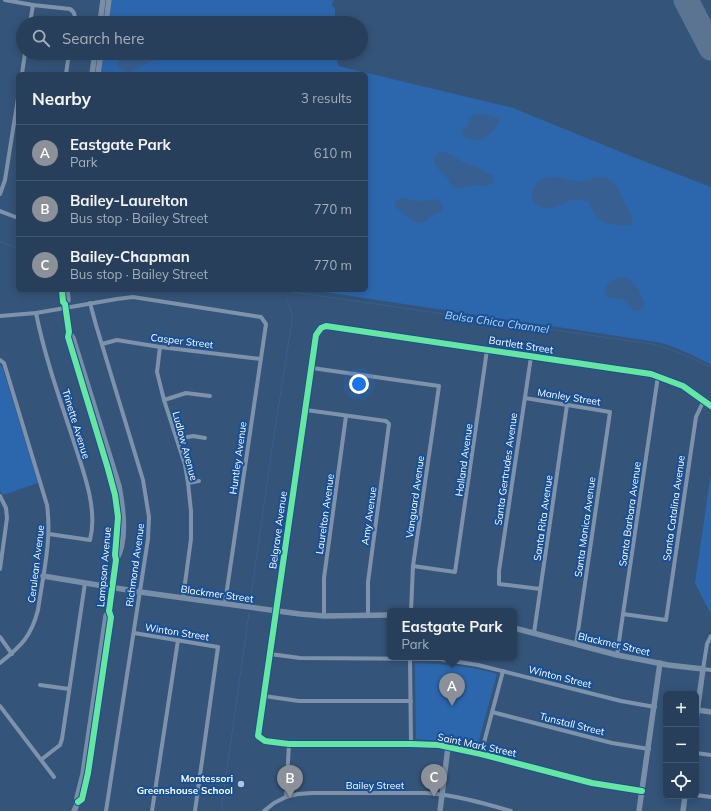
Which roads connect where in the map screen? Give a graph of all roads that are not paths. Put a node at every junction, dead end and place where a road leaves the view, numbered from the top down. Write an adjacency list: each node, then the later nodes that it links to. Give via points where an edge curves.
1 (5, 0): 4 (street)
2 (103, 0): 7 (street)
3 (109, 0): 8 (street)
4 (33, 5): 5 (street); 6 (street, via 70,9)
5 (31, 16)
6 (75, 16)
7 (101, 16)
8 (107, 16)
9 (24, 60): 13 (street)
10 (68, 60): 14 (street)
11 (94, 60): 15 (street)
12 (100, 60): 16 (street)
13 (22, 72)
14 (66, 72)
15 (92, 72)
16 (98, 72)
17 (16, 111): 18 (street, via 5,180)
18 (0, 194)
19 (0, 211): 20 (street)
20 (16, 217)
21 (62, 292): 24 (street, Lampson Avenue)
22 (67, 292): 24 (street, Lampson Avenue, via 68,300)
23 (90, 303): 24 (street); 28 (street, Richmond Avenue); 32 (street, Huntley Avenue, via 133,297 261,317 266,324)
24 (65, 306): 25 (street); 55 (street, Lampson Avenue, via 68,337 115,495 118,517)
25 (36, 313): 26 (street); 50 (street, Trinette Avenue, via 41,341 87,486 92,514 90,540)
26 (0, 316)
27 (321, 328): 30 (street, Bartlett Street, via 326,326); 34 (street, Belgrave Avenue, via 316,335)
28 (102, 344): 29 (street, Casper Street, via 117,340); 57 (street, Richmond Avenue, via 147,496 149,530)
29 (160, 347): 32 (street, Casper Street); 38 (street, Ludlow Avenue, via 157,372)
30 (487, 350): 31 (street, Bartlett Street); 51 (street, Holland Avenue, via 456,572)
31 (530, 357): 35 (street, Bartlett Street); 37 (street, Santa Gertrudes Avenue)
32 (261, 359): 59 (street, Huntley Avenue)
33 (2, 362): 50 (street, Cerulean Avenue, via 47,505)
34 (312, 368): 42 (street, Belgrave Avenue); 51 (street, Vanguard Avenue, via 439,386)
35 (658, 376): 39 (street, Bartlett Street, via 683,386); 62 (street, Santa Barbara Avenue)
36 (210, 396): 38 (street, via 186,393)
37 (525, 398): 40 (street, Manley Street); 56 (street, Santa Gertrudes Avenue, via 499,584)
38 (164, 400): 46 (street, Ludlow Avenue)
39 (704, 400): 41 (street, Bartlett Street); 62 (street, Santa Catalina Avenue, via 696,417 666,620)
40 (568, 405): 43 (street, Manley Street); 56 (street, Santa Rita Avenue)
41 (711, 406)
42 (306, 410): 44 (street); 61 (street, Belgrave Avenue)
43 (610, 412): 72 (street, Santa Monica Avenue)
44 (346, 416): 63 (street, Amy Avenue, via 386,421 390,429 368,582); 65 (street, Laurelton Avenue, via 324,578)
45 (205, 438): 46 (street, via 193,436)
46 (176, 439): 48 (street, Ludlow Avenue)
47 (199, 481): 48 (street)
48 (188, 483): 58 (street, Ludlow Avenue, via 191,539)
49 (0, 496): 52 (street, via 6,508 7,518)
50 (49, 534): 53 (street, Cerulean Avenue)
51 (413, 566): 60 (street, Vanguard Avenue)
52 (0, 569)
53 (43, 576): 54 (street, Blackmer Street); 73 (street, Cerulean Avenue, via 35,621 22,644)
54 (85, 582): 55 (street, Blackmer Street); 86 (street)
55 (113, 587): 57 (street, Blackmer Street); 111 (street, Lampson Avenue, via 109,611 111,617 88,773 82,799)
56 (540, 589): 68 (street, Santa Rita Avenue)
57 (140, 592): 58 (street, Blackmer Street); 67 (street, Richmond Avenue)
58 (183, 598): 59 (street, Blackmer Street)
59 (225, 603): 61 (street, Blackmer Street)
60 (411, 608)
61 (276, 611): 65 (street, Blackmer Street); 74 (street, Belgrave Avenue)
62 (623, 614): 75 (street, Santa Barbara Avenue)
63 (368, 615): 64 (street, Blackmer Street); 65 (street, Blackmer Street)
64 (387, 615)
65 (324, 616)
66 (517, 629): 68 (street, Blackmer Street)
67 (134, 633): 71 (street, Winton Street); 112 (street, Richmond Avenue)
68 (534, 633): 72 (street, Blackmer Street)
69 (711, 636): 82 (street, via 707,644)
70 (0, 637): 73 (street)
71 (178, 640): 113 (street); 114 (street, Winton Street, via 218,647)
72 (576, 645): 75 (street, Blackmer Street)
73 (12, 654): 80 (street, Cerulean Avenue)
74 (270, 654): 76 (street, Winton Street, via 300,658); 87 (street, Belgrave Avenue)
75 (617, 655): 81 (street, Blackmer Street)
76 (387, 659)
77 (410, 660): 88 (street)
78 (447, 660): 79 (street, Winton Street)
79 (461, 662): 84 (street, Winton Street)
80 (0, 663)
81 (660, 664): 82 (street, Blackmer Street); 91 (street)
82 (703, 669): 83 (street, Blackmer Street); 89 (street)
83 (711, 670)
84 (503, 671): 91 (street, Winton Street, via 620,701); 93 (street)
85 (40, 685): 86 (street)
86 (70, 689): 103 (street, via 62,742)
87 (264, 696): 88 (street, via 298,701); 95 (street, Belgrave Avenue)
88 (411, 701): 97 (street)
89 (699, 702)
90 (0, 706): 103 (street)
91 (655, 707): 99 (street)
92 (699, 710): 94 (street)
93 (492, 712): 99 (street, Tunstall Street, via 612,743); 101 (street)
94 (711, 712)
95 (258, 736): 96 (street, Saint Mark Street, via 265,741)
96 (289, 744): 97 (street, Saint Mark Street); 108 (street)
97 (411, 744): 98 (street, Saint Mark Street)
98 (448, 747): 101 (street, Saint Mark Street); 106 (street)
99 (649, 749): 105 (street)
100 (699, 753): 102 (street)
101 (481, 754): 105 (street, Saint Mark Street, via 592,783)
102 (711, 755)
103 (42, 759): 104 (street)
104 (54, 777)
105 (642, 791): 118 (street)
106 (442, 794): 108 (street, Bailey Street, via 312,793); 116 (street); 117 (street, Bailey Street)
107 (699, 795): 109 (street)
108 (286, 797): 115 (street, Bailey Street, via 274,802)
109 (711, 797)
110 (685, 799): 119 (street)
111 (74, 811)
112 (106, 811)
113 (152, 811)
114 (195, 811)
115 (264, 811)
116 (440, 811)
117 (511, 811)
118 (639, 811)
119 (683, 811)

